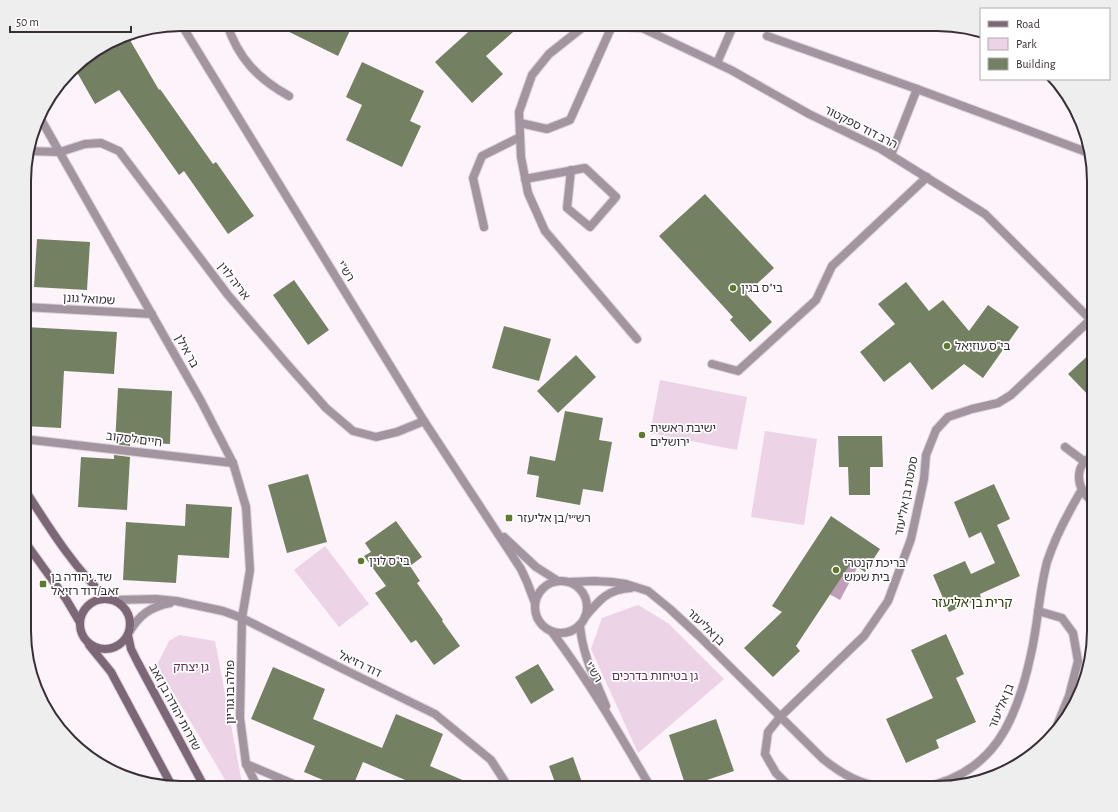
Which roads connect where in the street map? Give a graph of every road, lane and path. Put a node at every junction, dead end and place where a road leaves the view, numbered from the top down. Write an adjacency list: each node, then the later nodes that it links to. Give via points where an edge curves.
1 (184, 31): 28 (street, רש"י)
2 (228, 31): 10 (street, via 254,71)
3 (574, 31): 12 (street, via 549,54 532,75 519,112)
4 (610, 31): 12 (street, via 570,120 547,129)
5 (648, 31): 8 (street, הרב דוד ספקטור)
6 (731, 31): 8 (street)
7 (767, 36): 9 (street)
8 (717, 63): 17 (street, הרב דוד ספקטור, via 809,114)
9 (918, 89): 16 (street); 17 (street)
10 (289, 96)
11 (43, 122): 15 (street, בר אילן)
12 (520, 123): 13 (street)
13 (520, 137): 20 (street); 21 (street, via 482,156 474,178)
14 (34, 151): 15 (street, אריה לוין)
15 (60, 152): 23 (street, בר אילן); 28 (street, אריה לוין, via 84,144 101,143 119,151 228,295 326,408 353,431 376,437)
16 (1084, 152)
17 (892, 155): 19 (street, הרב דוד ספקטור)
18 (571, 170): 18 (street, via 585,168 616,197 590,227 567,208); 20 (street)
19 (927, 177): 24 (street, הרב דוד ספקטור, via 985,214); 27 (street, via 832,266 816,300 738,371)
20 (525, 179): 26 (street, via 528,193 545,231)
21 (484, 227)
22 (31, 307): 23 (street, שמואל גונן)
23 (152, 314): 32 (street, בר אילן)
24 (1087, 316)
25 (1087, 326): 53 (street, סמטת בן אליעזר, via 1011,395 998,403 948,417 936,430 926,455 924,479 910,539 888,601 864,636)
26 (637, 339)
27 (712, 364)
28 (424, 421): 36 (street, רש"י)
29 (32, 440): 32 (street, חיים לסקוב)
30 (1065, 447): 31 (street)
31 (1085, 462): 33 (street, via 1079,476)
32 (233, 463): 46 (street, בר אילן, via 246,507 250,570)
33 (1081, 491): 34 (street); 44 (street, בן אליעזר, via 1063,522 1047,561)
34 (1087, 498)
35 (31, 499): 41 (main road, via 82,572)
36 (495, 528): 38 (street, רש"י, via 536,567); 43 (street, רש"י, via 521,569)
37 (31, 550): 47 (main road)
38 (558, 581): 39 (street); 43 (street, via 542,588)
39 (569, 582): 40 (street, בן אליעזר, via 612,582); 45 (street, via 584,596 587,609)
40 (648, 591): 45 (street, via 635,588 607,594); 53 (street, בן אליעזר, via 699,636)
41 (110, 599): 42 (street, דוד רזיאל); 47 (main road, via 92,602 86,607); 50 (main road, via 120,603 129,616)
42 (176, 601): 46 (street, דוד רזיאל, via 223,611); 50 (street, דוד רזיאל, via 149,609 138,618)
43 (535, 603): 49 (street, via 536,617)
44 (1038, 611): 52 (street, via 1062,618 1073,633 1078,661); 64 (street, בן אליעזר, via 1032,654 1023,686 1014,714 1003,735 988,754 970,769)
45 (585, 617): 48 (street)
46 (242, 618): 55 (street, פולה בו גוריון, via 240,718); 60 (street, דוד רזיאל, via 435,714 491,760)
47 (79, 621): 51 (main road, via 82,635)
48 (580, 625): 49 (street, via 567,633); 54 (street, רש"י, via 585,655)
49 (552, 632): 54 (street, רש"י)
50 (129, 633): 51 (main road, via 124,641 111,649 104,650); 57 (main road, שדרות יהודה בן זאב, via 131,649)
51 (89, 645): 56 (main road, via 110,672)
52 (1061, 715)
53 (781, 716): 62 (street, via 768,732 765,754); 63 (street, בן אליעזר, via 823,759 838,771)
54 (614, 725): 61 (street, רש"י)
55 (246, 764): 58 (street, פולה בו גוריון); 59 (street)
56 (169, 781)
57 (201, 781)
58 (254, 781)
59 (286, 781)
60 (504, 781)
61 (647, 781)
62 (784, 781)
63 (858, 781)
64 (948, 781)

